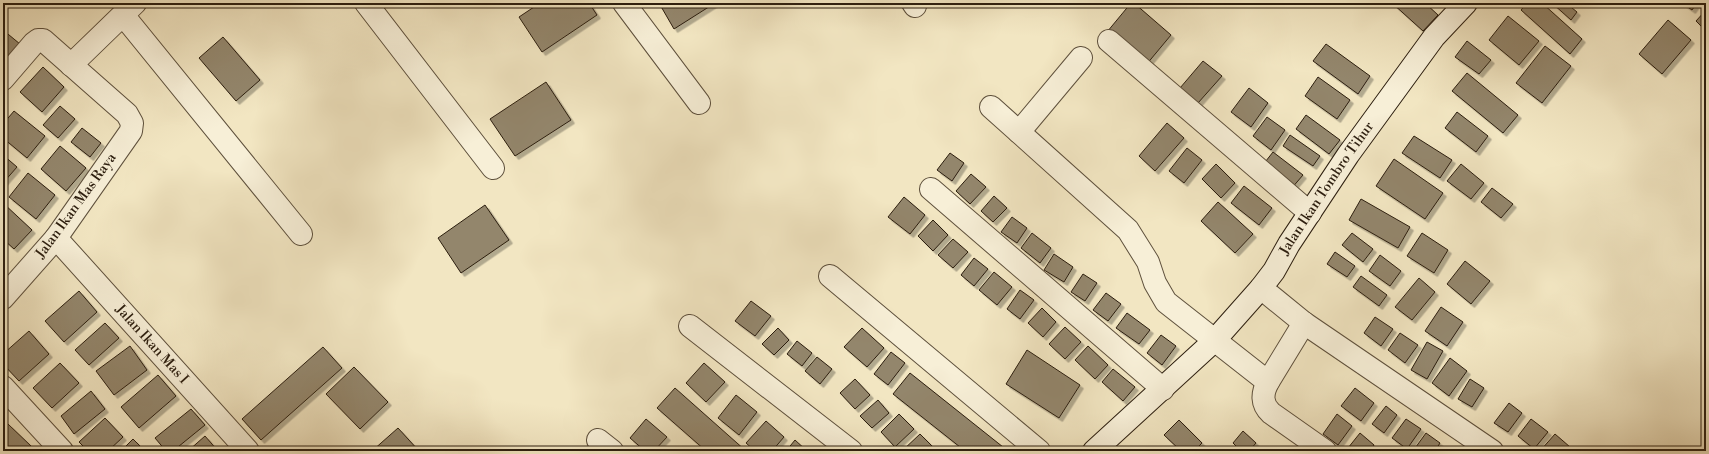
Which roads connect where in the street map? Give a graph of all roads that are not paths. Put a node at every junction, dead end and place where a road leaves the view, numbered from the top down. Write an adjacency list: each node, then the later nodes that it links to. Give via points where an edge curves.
1 (366, 3): 12 (street)
2 (624, 3): 9 (street)
3 (1466, 3): 14 (street, Jalan Ikan Tombro Tihur, via 1430,43 1348,155)
4 (129, 9): 7 (street); 15 (street)
5 (1110, 42): 14 (street)
6 (1081, 58): 11 (street)
7 (71, 65): 8 (street, via 40,39); 16 (street, Jalan Ikan Mas Raya, via 127,114 132,123 131,131)
8 (3, 79)
9 (699, 103)
10 (991, 107): 11 (street)
11 (1019, 132): 22 (street, via 1128,230 1148,262 1155,283 1166,302)
12 (493, 168)
13 (931, 189): 25 (street)
14 (1310, 213): 18 (street, Jalan Ikan Tombro Tihur, via 1274,272)
15 (301, 234)
16 (56, 238): 19 (street, Jalan Ikan Mas Raya); 27 (street, Jalan Ikan Mas I)
17 (830, 276): 29 (street)
18 (1260, 288): 20 (street); 22 (street, Jalan Ikan Tombro Tihur)
19 (3, 298)
20 (1304, 323): 23 (street); 32 (street)
21 (690, 326): 28 (street)
22 (1214, 341): 23 (street); 25 (street, Jalan Ikan Tombro Tihur)
23 (1268, 382): 31 (street, via 1263,396 1268,410)
24 (3, 387): 26 (street)
25 (1163, 389): 30 (street, Jalan Ikan Tombro Tihur)
26 (62, 451)
27 (248, 451)
28 (851, 451)
29 (1039, 451)
30 (1094, 451)
31 (1325, 451)
32 (1492, 451)

